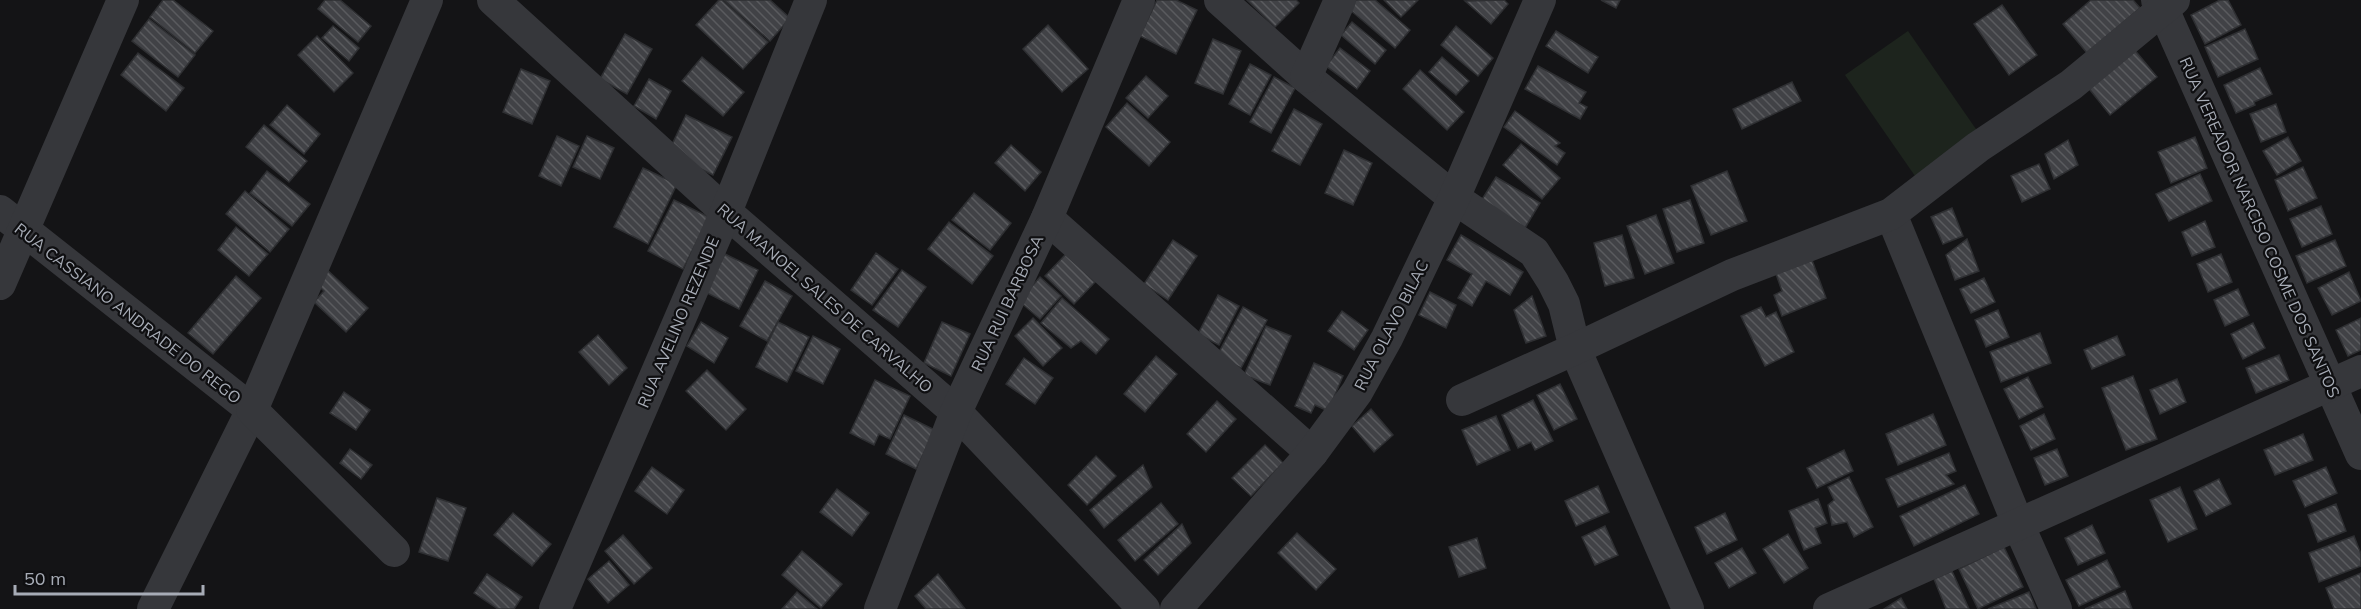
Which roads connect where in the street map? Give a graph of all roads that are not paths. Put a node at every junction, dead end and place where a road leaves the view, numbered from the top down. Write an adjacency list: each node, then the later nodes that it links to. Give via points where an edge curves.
1 (123, 0): 15 (street)
2 (427, 0): 21 (street)
3 (493, 0): 12 (street, RUA MANOEL SALES DE CARVALHO)
4 (811, 0): 12 (street, RUA AVELINO REZENDE)
5 (1139, 0): 14 (street, RUA RUI BARBOSA)
6 (1220, 0): 10 (street)
7 (1340, 0): 10 (street)
8 (1540, 0): 11 (street, RUA OLAVO BILAC)
9 (2165, 3): 13 (street, via 2071,85 1978,147); 19 (street, RUA VEREADOR NARCISO COSME DOS SANTOS)
10 (1306, 77): 11 (street)
11 (1454, 198): 17 (street, via 1534,252 1564,304); 23 (street, RUA OLAVO BILAC, via 1362,383)
12 (726, 212): 22 (street, RUA MANOEL SALES DE CARVALHO); 28 (street, RUA AVELINO REZENDE)
13 (1891, 214): 17 (street, via 1732,275); 25 (street)
14 (1047, 218): 22 (street, RUA RUI BARBOSA); 23 (street)
15 (11, 221): 16 (street); 21 (street, RUA CASSIANO ANDRADE DO REGO)
16 (0, 284)
17 (1575, 349): 20 (street); 32 (street)
18 (2361, 371): 19 (street)
19 (2330, 385): 24 (street, RUA VEREADOR NARCISO COSME DOS SANTOS); 25 (street)
20 (1462, 400)
21 (252, 410): 26 (street); 27 (street, RUA CASSIANO ANDRADE DO REGO)
22 (956, 412): 29 (street, RUA RUI BARBOSA); 30 (street, RUA MANOEL SALES DE CARVALHO)
23 (1312, 453): 31 (street, RUA OLAVO BILAC)
24 (2361, 454)
25 (2018, 524): 33 (street); 34 (street)
26 (394, 551)
27 (153, 609)
28 (555, 609)
29 (880, 609)
30 (1144, 609)
31 (1176, 609)
32 (1688, 609)
33 (1829, 609)
34 (2056, 609)

